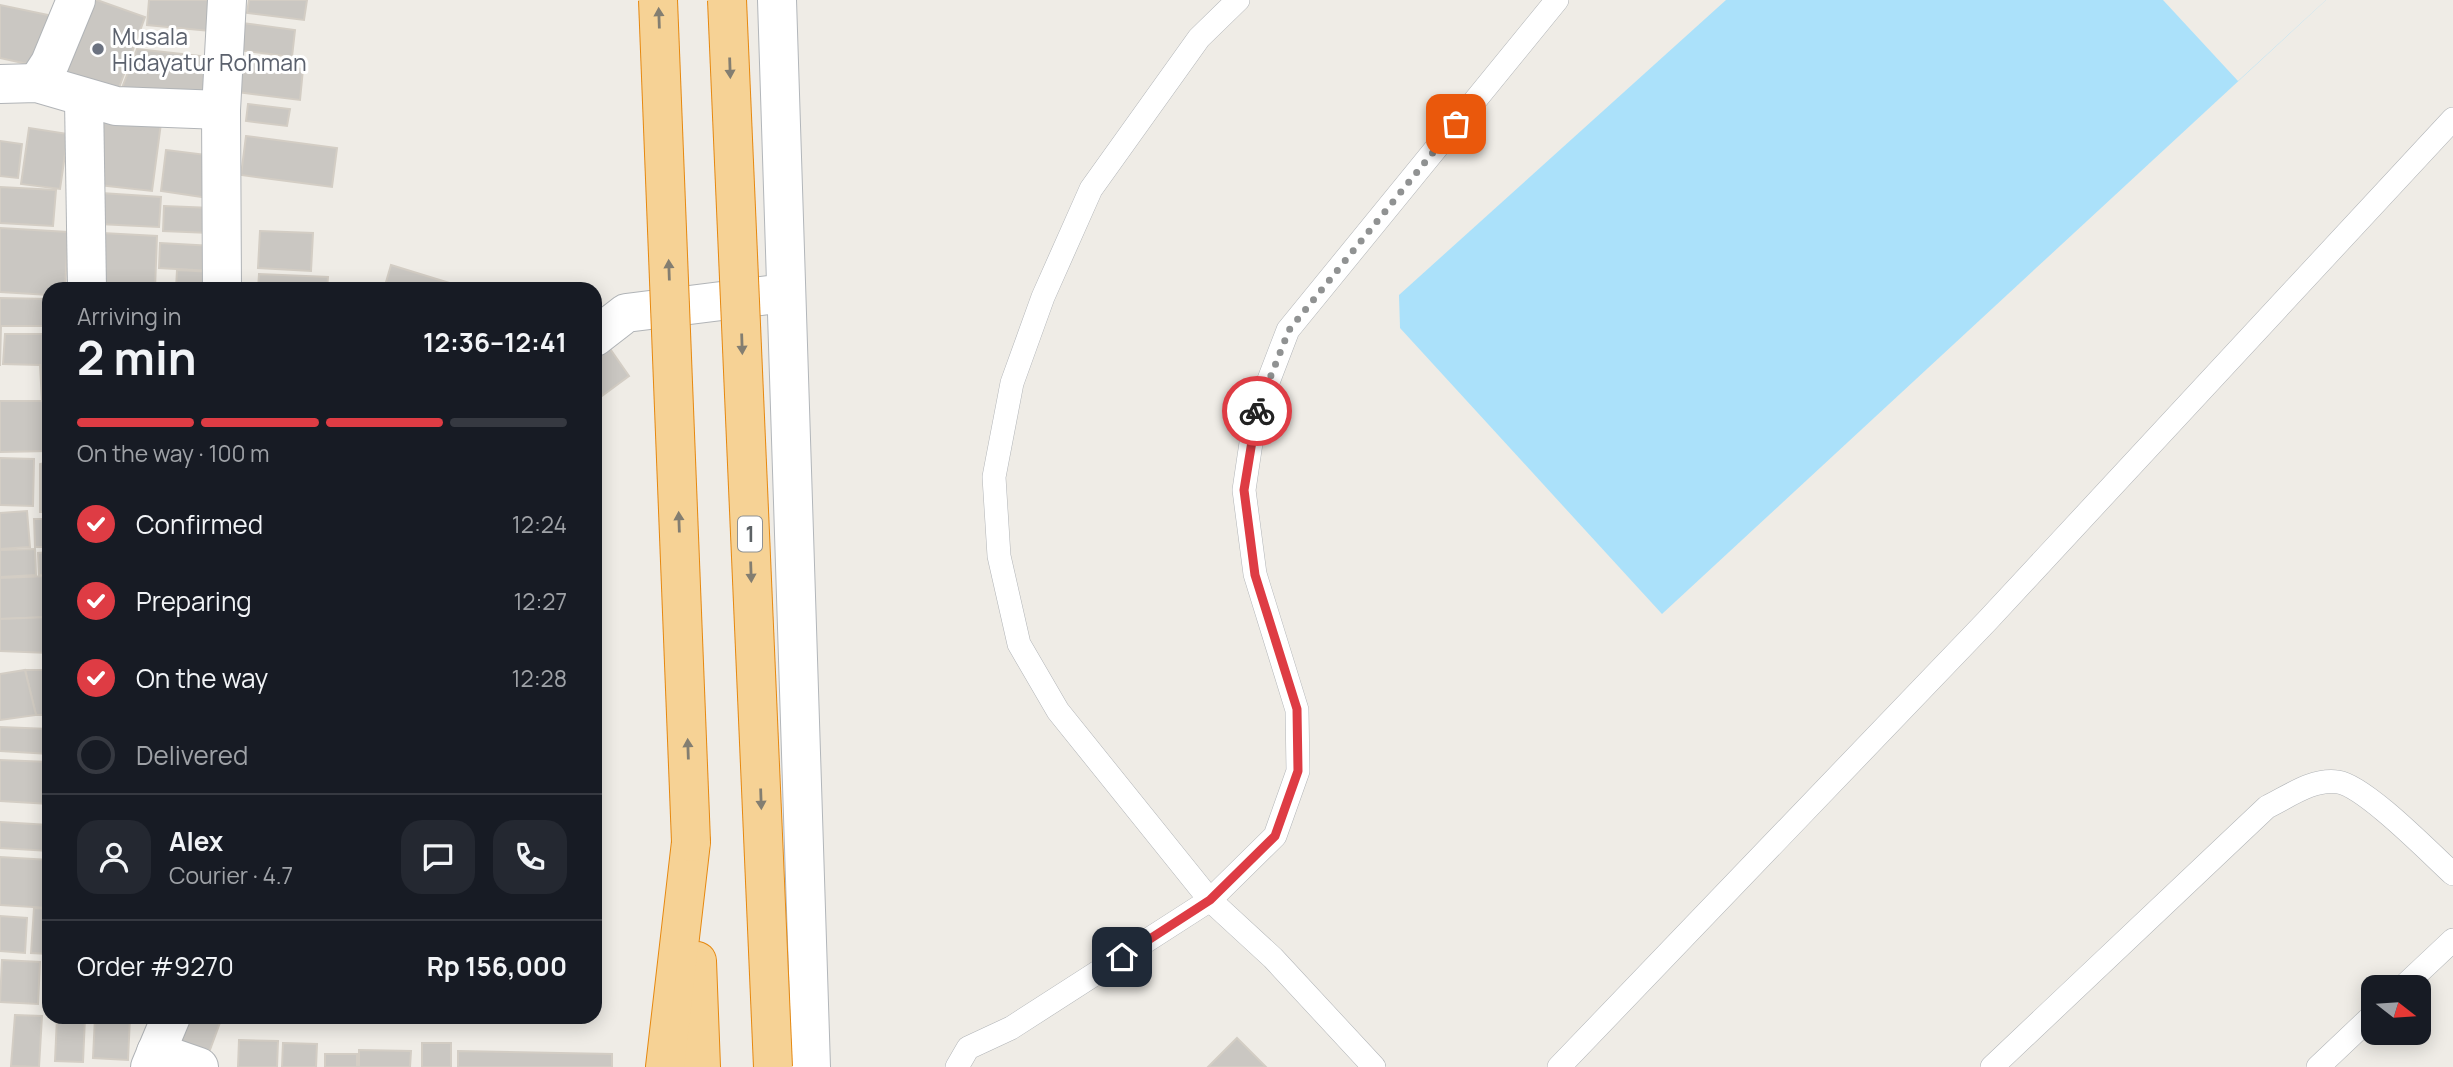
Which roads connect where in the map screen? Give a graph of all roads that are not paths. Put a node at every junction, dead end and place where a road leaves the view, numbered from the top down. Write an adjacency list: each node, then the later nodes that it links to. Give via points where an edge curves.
1 (76, 0): 8 (street)
2 (227, 0): 11 (street)
3 (658, 0): 17 (highway, one-way to 3, bridge)
4 (727, 0): 28 (highway, 1, one-way to 28, bridge)
5 (777, 0): 15 (street)
6 (1238, 0): 19 (lane, via 1199,38 1091,190 1012,383 995,477 999,556 1019,644 1058,712)
7 (1557, 0): 19 (lane, via 1289,330 1260,403 1244,490 1255,575 1297,709 1298,771 1275,836)
8 (37, 83): 9 (street); 10 (street)
9 (0, 84)
10 (84, 99): 11 (street, via 116,106); 13 (street)
11 (221, 110): 14 (street)
12 (2453, 119): 32 (lane, via 1996,611)
13 (87, 282)
14 (222, 282)
15 (785, 293): 16 (street, via 626,313); 29 (street)
16 (602, 332)
17 (691, 842): 26 (highway); 27 (highway)
18 (2453, 874): 33 (lane, via 2366,796 2338,782 2308,786 2266,807)
19 (1210, 900): 30 (lane, via 1011,1028 968,1048); 31 (lane, via 1273,958)
20 (2453, 940): 21 (lane)
21 (2416, 975)
22 (168, 1024): 24 (street)
23 (2361, 1026): 34 (lane)
24 (153, 1059): 25 (street)
25 (199, 1067)
26 (665, 1067)
27 (701, 1067)
28 (773, 1067)
29 (811, 1067)
30 (957, 1067)
31 (1374, 1067)
32 (1559, 1067)
33 (1992, 1067)
34 (2318, 1067)

